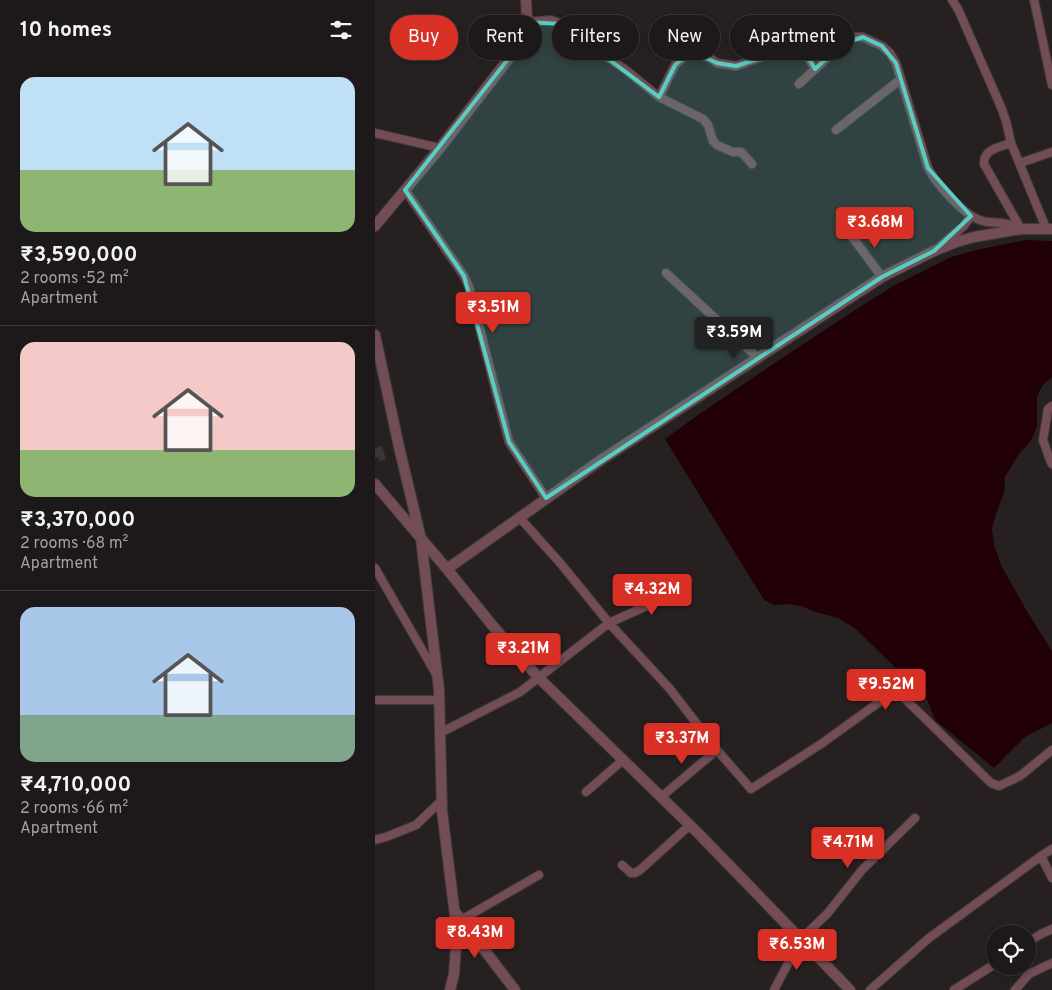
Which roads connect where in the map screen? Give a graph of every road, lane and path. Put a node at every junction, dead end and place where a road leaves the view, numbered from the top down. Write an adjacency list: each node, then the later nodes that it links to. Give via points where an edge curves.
1 (526, 0): 4 (street)
2 (952, 0): 14 (street, via 1001,107)
3 (1034, 0): 10 (street)
4 (526, 15)
5 (542, 21): 11 (street, via 562,24)
6 (508, 60): 15 (street)
7 (815, 69): 8 (street, via 842,44 853,37 863,37 890,53); 9 (street); 11 (street, via 801,45 736,66 717,63 691,51 675,65)
8 (901, 79): 12 (street); 20 (street, via 932,176)
9 (799, 84)
10 (1052, 85)
11 (659, 97): 18 (street, via 703,119 717,145 741,152)
12 (836, 130)
13 (375, 133): 15 (street)
14 (1011, 143): 17 (street); 23 (street, via 991,150 986,154 984,164)
15 (440, 148): 19 (street)
16 (1052, 152): 17 (street)
17 (1020, 163): 22 (street)
18 (752, 164)
19 (405, 190): 21 (street); 33 (street, via 464,276 509,442)
20 (971, 216): 23 (street); 25 (street, via 960,230)
21 (375, 226)
22 (1049, 228): 23 (street)
23 (1021, 229): 25 (street, via 974,237)
24 (850, 234): 27 (street)
25 (934, 251): 27 (street)
26 (667, 273): 29 (street)
27 (882, 278): 29 (street)
28 (375, 335): 35 (street)
29 (758, 358): 33 (street)
30 (1052, 406): 31 (street, via 1048,409 1043,440)
31 (1052, 464)
32 (375, 484): 35 (street)
33 (546, 498): 34 (street)
34 (519, 517): 37 (street); 39 (street)
35 (421, 539): 37 (street); 41 (street)
36 (375, 568): 41 (street)
37 (447, 569): 40 (street)
38 (686, 588): 39 (street)
39 (609, 624): 40 (street); 45 (street, via 671,689)
40 (538, 677): 44 (street, via 520,692); 47 (street)
41 (438, 678): 43 (street)
42 (375, 700): 43 (street)
43 (440, 700): 44 (street)
44 (440, 733): 50 (street)
45 (717, 750): 46 (street, via 751,789 896,690 991,783 999,786 1021,776); 49 (street)
46 (1052, 750)
47 (623, 760): 48 (street); 49 (street)
48 (586, 792)
49 (661, 797): 52 (street)
50 (442, 800): 53 (street, via 416,825); 59 (street)
51 (915, 818): 62 (street, via 862,870 827,914)
52 (690, 825): 56 (street, via 635,873); 62 (street)
53 (375, 840)
54 (1052, 849): 55 (street)
55 (1041, 856): 58 (street); 70 (street, via 929,938)
56 (623, 865)
57 (539, 874): 59 (street)
58 (1052, 878)
59 (458, 916): 66 (street); 67 (street)
60 (1052, 929): 61 (street)
61 (1036, 937)
62 (801, 939): 68 (street); 69 (street)
63 (1052, 963): 65 (street, via 1029,974)
64 (986, 970): 71 (street)
65 (1018, 988)
66 (450, 990)
67 (515, 990)
68 (774, 990)
69 (850, 990)
70 (870, 990)
71 (954, 990)

